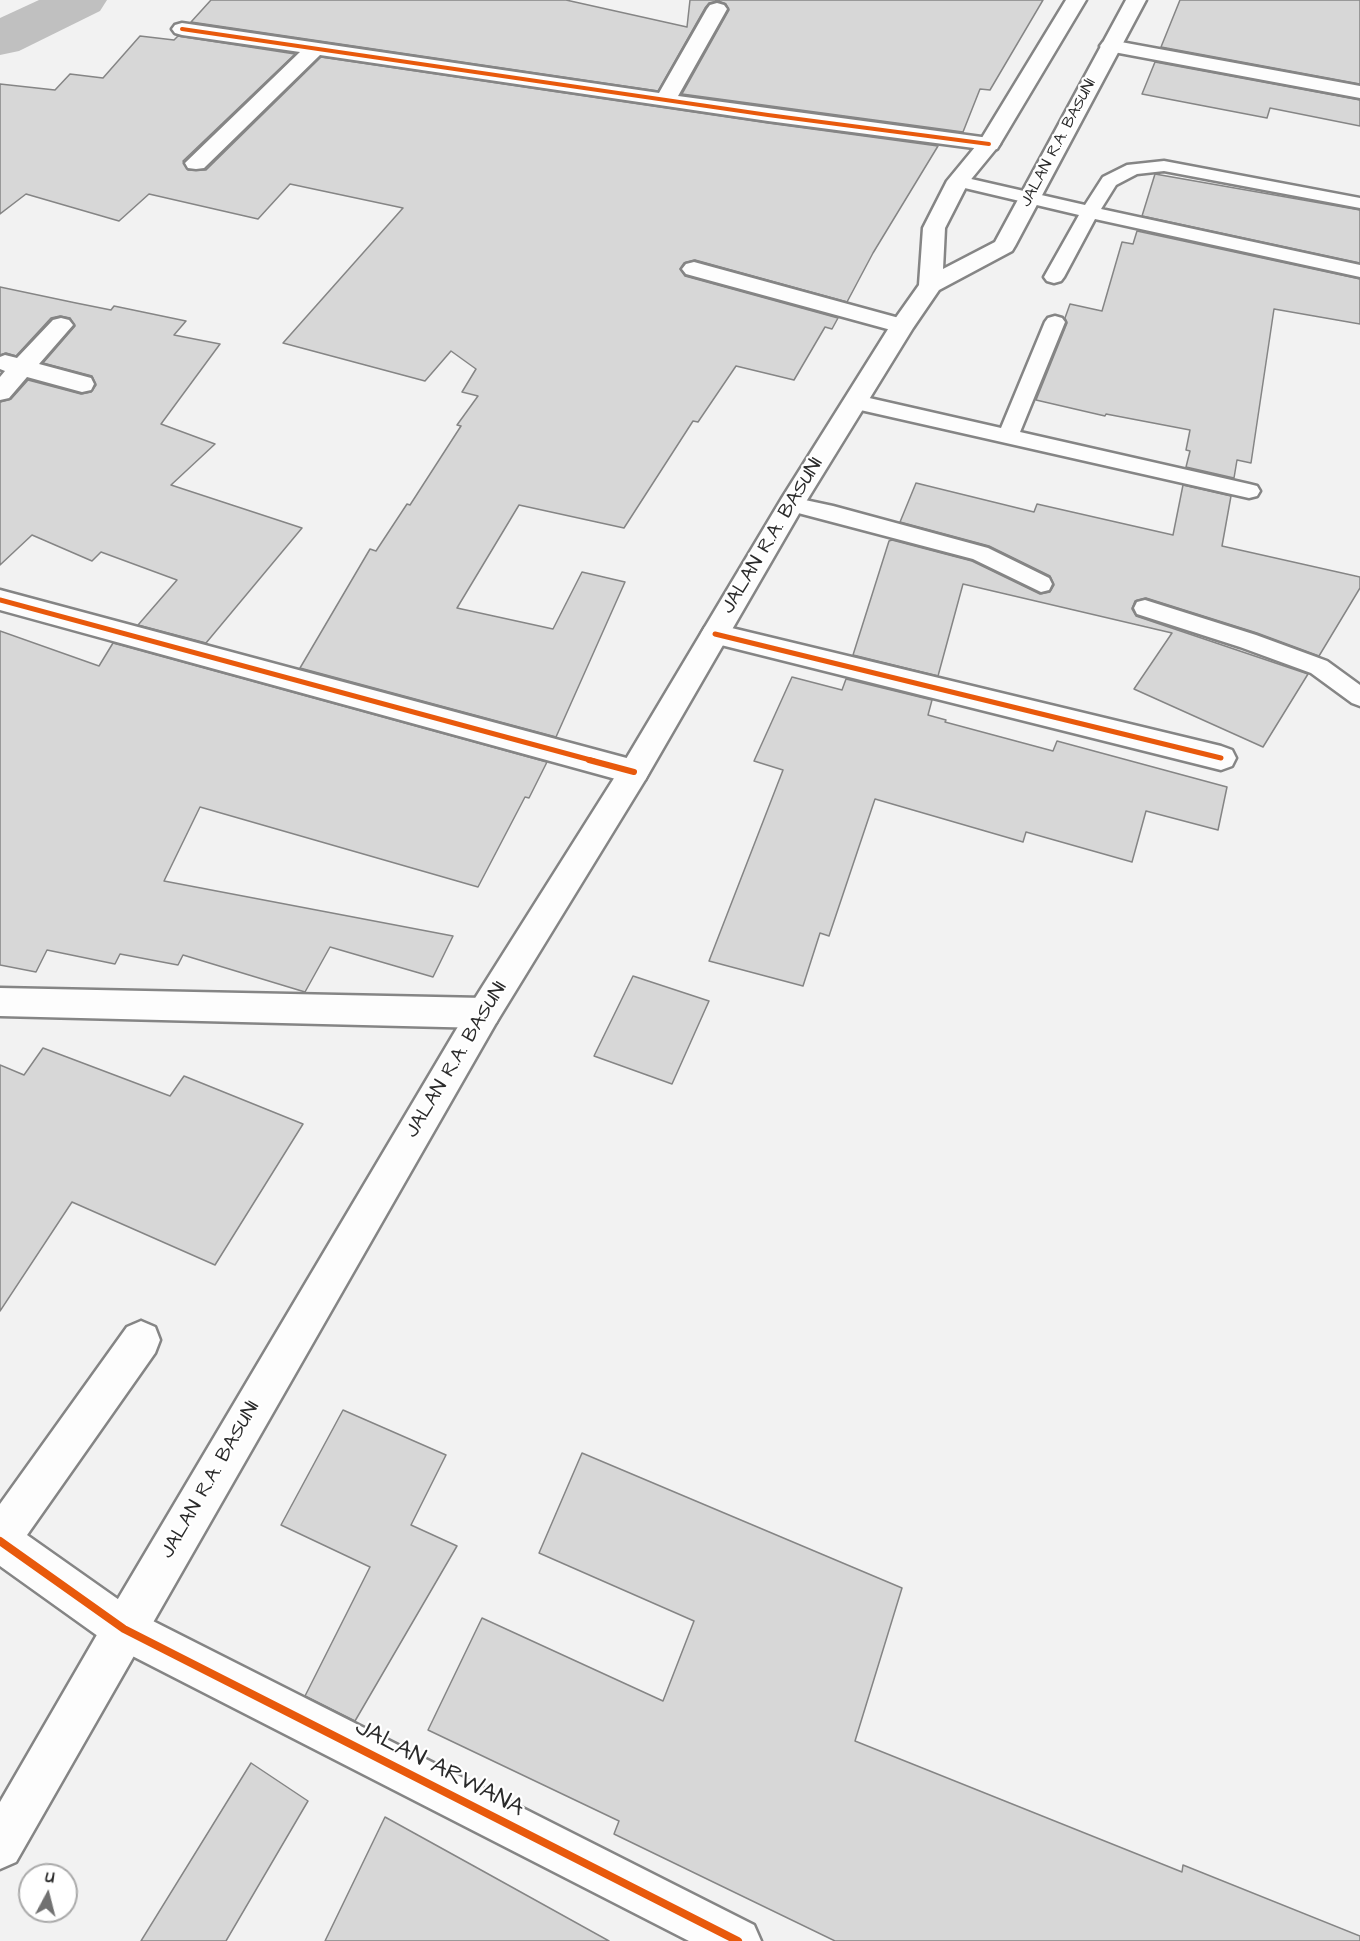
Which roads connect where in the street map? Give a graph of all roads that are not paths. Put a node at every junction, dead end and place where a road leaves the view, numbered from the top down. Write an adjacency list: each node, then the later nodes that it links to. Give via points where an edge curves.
1 (1076, 0): 9 (street)
2 (1136, 0): 5 (street, JALAN R.A. BASUNI)
3 (717, 9): 8 (street)
4 (182, 29): 6 (street)
5 (1110, 46): 7 (street); 12 (street, JALAN R.A. BASUNI)
6 (315, 49): 8 (street); 10 (street)
7 (1360, 92)
8 (666, 99): 9 (street)
9 (989, 144): 11 (street)
10 (196, 163)
11 (958, 181): 12 (lane); 18 (street, via 934,228)
12 (1030, 199): 14 (lane); 18 (street, JALAN R.A. BASUNI, via 1005,246)
13 (1360, 203): 14 (lane, via 1164,166 1133,169 1109,182)
14 (1089, 213): 16 (lane); 17 (lane)
15 (694, 269): 21 (street)
16 (1360, 271)
17 (1054, 277)
18 (932, 285): 21 (street, JALAN R.A. BASUNI)
19 (1055, 322): 26 (lane)
20 (61, 325): 22 (street)
21 (902, 326): 25 (street, JALAN R.A. BASUNI)
22 (11, 365): 23 (street); 24 (street)
23 (82, 384)
24 (0, 392)
25 (856, 402): 26 (lane); 28 (street, JALAN R.A. BASUNI)
26 (1008, 436): 27 (lane)
27 (1249, 491)
28 (791, 504): 29 (lane, via 980,553); 32 (street, JALAN R.A. BASUNI)
29 (1041, 584)
30 (0, 600): 35 (street)
31 (1145, 608): 33 (lane, via 1319,667)
32 (714, 634): 34 (street); 35 (street, JALAN R.A. BASUNI)
33 (1360, 697)
34 (1221, 758)
35 (634, 771): 37 (street, JALAN R.A. BASUNI)
36 (0, 1002): 37 (street)
37 (484, 1013): 40 (street, JALAN R.A. BASUNI)
38 (141, 1340): 39 (street)
39 (0, 1540): 40 (street, JALAN ARWANA)
40 (124, 1629): 41 (street, JALAN R.A. BASUNI); 42 (street, JALAN ARWANA)
41 (0, 1846)
42 (738, 1941)

